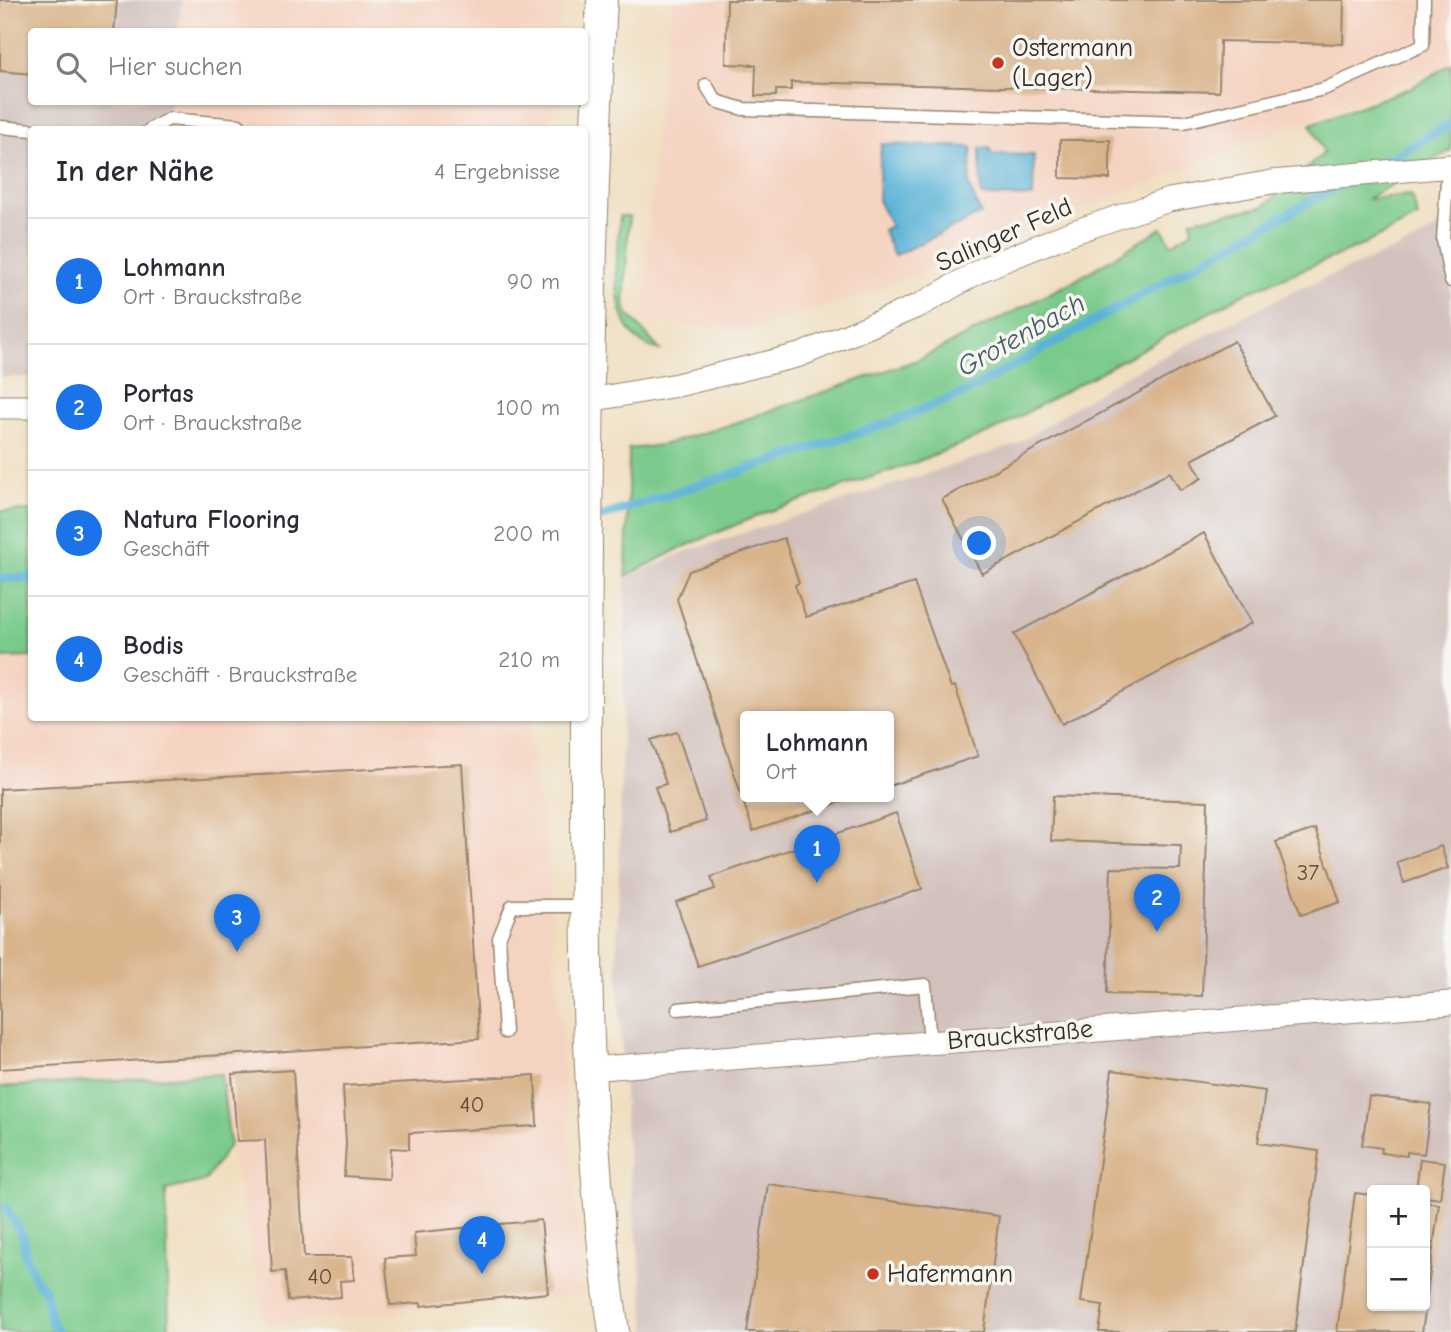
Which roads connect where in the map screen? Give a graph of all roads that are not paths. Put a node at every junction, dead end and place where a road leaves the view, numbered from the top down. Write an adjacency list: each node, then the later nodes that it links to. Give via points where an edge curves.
1 (602, 0): 10 (street)
2 (1424, 0): 3 (lane, via 1423,45 1324,89 1184,122 743,109 716,100)
3 (706, 85)
4 (239, 125): 5 (lane, via 169,118)
5 (156, 126)
6 (0, 127): 7 (lane)
7 (28, 130)
8 (1450, 166): 9 (lane, via 1443,240); 10 (street, Salinger Feld, via 1293,180 1169,200 1068,234 984,270 920,305 800,355)
9 (1451, 281)
10 (588, 401): 13 (street)
11 (0, 407): 12 (street)
12 (28, 407)
13 (588, 500)
14 (587, 721): 15 (street)
15 (587, 906): 18 (lane, via 512,906 499,938); 20 (street)
16 (1451, 1003): 19 (street, Brauckstraße)
17 (678, 1009): 19 (lane, via 925,985)
18 (505, 1031)
19 (930, 1043): 20 (street, Brauckstraße)
20 (589, 1069): 21 (street)
21 (614, 1332)

